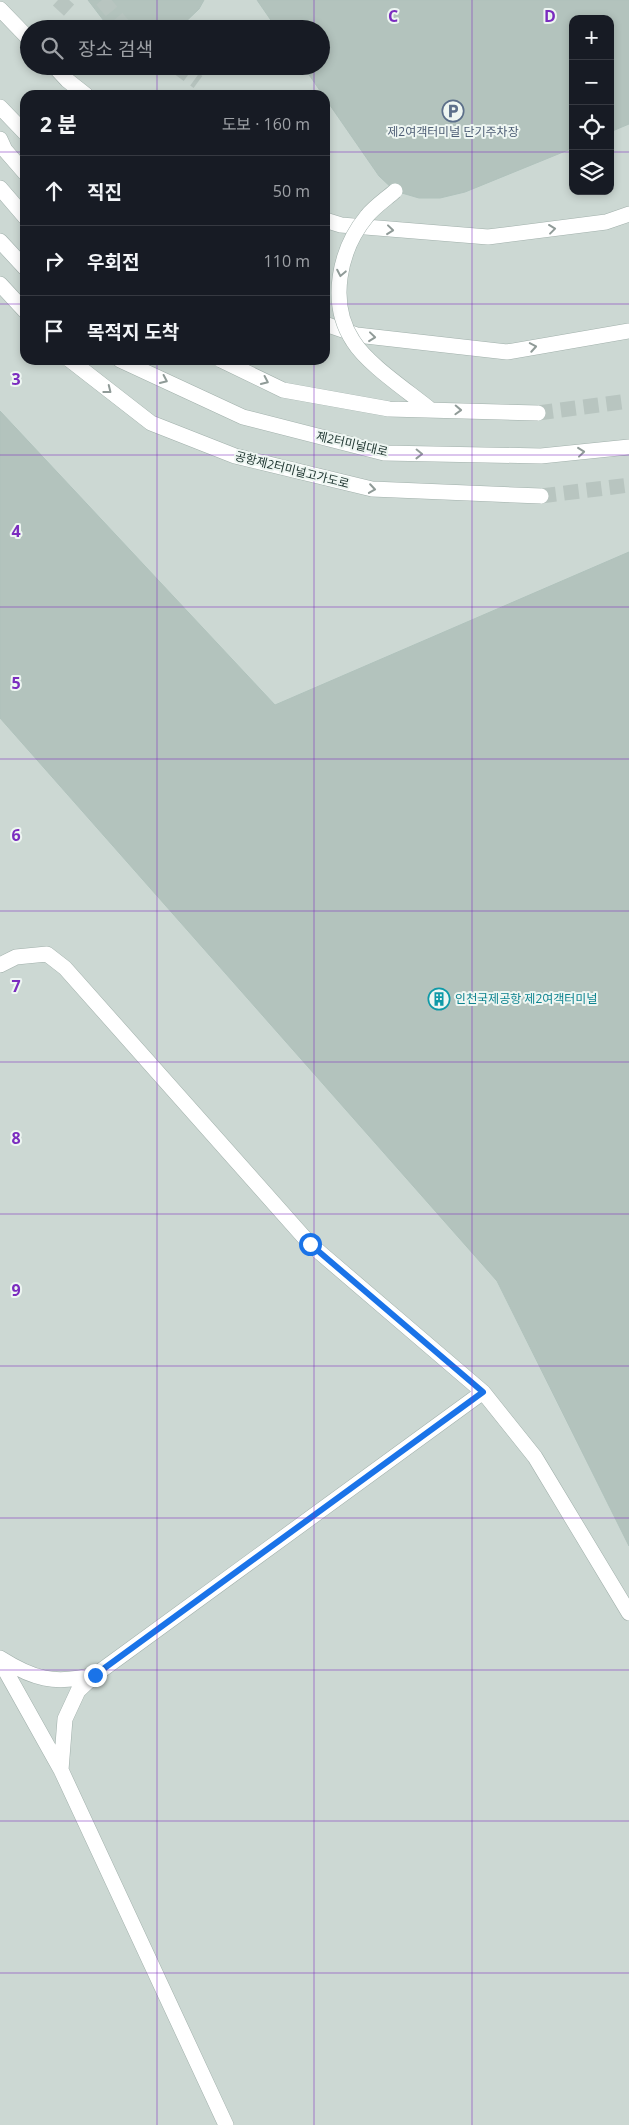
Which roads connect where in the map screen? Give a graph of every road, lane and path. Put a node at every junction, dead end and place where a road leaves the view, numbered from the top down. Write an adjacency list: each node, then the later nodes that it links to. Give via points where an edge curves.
1 (0, 9): 2 (lane)
2 (20, 30)
3 (62, 75): 4 (lane)
4 (79, 90)
5 (0, 107): 6 (lane)
6 (20, 128)
7 (0, 138): 8 (lane, via 5,150)
8 (20, 167)
9 (0, 188): 11 (lane)
10 (395, 191): 23 (lane, one-way to 23, bridge, via 367,216 351,240 338,286 343,320 353,341 367,358)
11 (20, 212)
12 (629, 214): 13 (lane, one-way to 12, via 488,237 606,222)
13 (330, 222)
14 (0, 241): 15 (lane)
15 (20, 263)
16 (0, 284): 17 (lane)
17 (20, 306)
18 (330, 326): 19 (lane, one-way to 19, via 357,335 507,352)
19 (629, 331)
20 (76, 365): 26 (lane, 공항제2터미널고가도로, one-way to 26, bridge, via 151,423 235,456 372,489)
21 (131, 365): 25 (lane, 제2터미널대로, one-way to 25, via 243,417 384,453 542,456)
22 (231, 365): 23 (lane, one-way to 23, bridge, via 283,390 389,409)
23 (431, 410): 24 (lane, one-way to 24, bridge)
24 (538, 413)
25 (629, 446)
26 (541, 496)
27 (0, 965): 28 (lane, via 16,957 46,954 65,968 310,1244)
28 (483, 1392): 29 (lane, via 535,1457); 31 (lane)
29 (629, 1613)
30 (0, 1659): 31 (lane, via 23,1672 43,1678 62,1681); 32 (lane)
31 (95, 1675): 32 (lane, via 78,1691 65,1719)
32 (61, 1770): 33 (lane)
33 (226, 2125)

